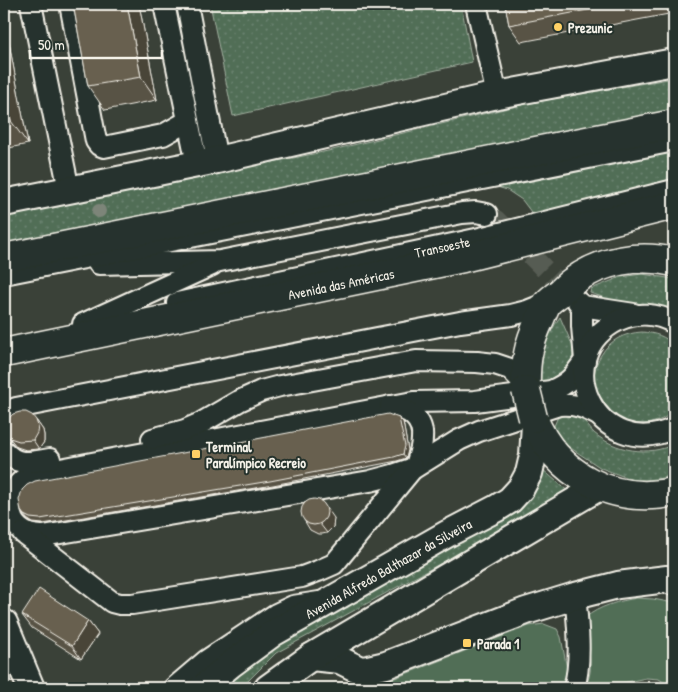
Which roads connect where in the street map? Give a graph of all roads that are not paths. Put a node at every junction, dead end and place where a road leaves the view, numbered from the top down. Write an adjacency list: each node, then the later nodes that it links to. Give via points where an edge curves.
1 (31, 4): 12 (street)
2 (70, 4): 8 (street, via 99,145 104,147 163,135)
3 (164, 4): 8 (street)
4 (187, 4): 11 (street)
5 (476, 4): 7 (street)
6 (674, 62): 7 (main road)
7 (497, 95): 11 (main road)
8 (188, 121): 11 (street)
9 (674, 124): 17 (highway)
10 (674, 141): 20 (street)
11 (207, 162): 12 (main road)
12 (69, 190): 14 (main road)
13 (674, 190): 25 (street, Transoeste, via 476,239)
14 (4, 203)
15 (674, 204): 27 (highway, Avenida das Américas, via 463,258)
16 (487, 214): 18 (street, via 462,213)
17 (4, 258)
18 (220, 261): 20 (street); 25 (street)
19 (674, 262): 22 (highway, via 647,258 615,261 586,273)
20 (42, 266): 21 (street)
21 (4, 274)
22 (547, 303): 29 (highway, via 528,352); 32 (street, via 511,315 460,322 16,408)
23 (638, 315): 24 (street); 28 (street, via 611,324 599,334); 28 (street, via 580,304)
24 (672, 320)
25 (83, 324): 26 (street, Transoeste)
26 (4, 340)
27 (4, 352)
28 (585, 360): 30 (street, via 572,379 551,391); 31 (street, via 585,389)
29 (526, 388): 33 (highway, bridge); 35 (street, via 510,369 495,364 416,361 260,391 201,423 163,437 30,463 15,461)
30 (390, 406): 36 (street, via 409,411 420,425 423,437); 39 (street, via 22,478 13,486 7,504 9,516)
31 (598, 415): 34 (street, via 609,425 636,436 665,433); 36 (street, via 584,407 559,405 479,431)
32 (4, 418)
33 (534, 421): 37 (highway, via 555,455 582,478); 42 (main road, Avenida Alfredo Balthazar da Silveira, via 529,473 510,500)
34 (674, 428)
35 (4, 452)
36 (415, 467): 39 (street, via 370,481 43,536 31,536); 39 (street, via 334,564 302,577 255,585 120,604 112,602)
37 (599, 486): 38 (highway, via 629,494); 44 (main road)
38 (670, 495)
39 (20, 530)
40 (674, 582): 41 (main road, via 618,584)
41 (575, 596): 45 (main road, via 526,611 386,665); 50 (street, via 578,658)
42 (333, 600): 47 (street, via 294,606 276,614 207,660); 48 (main road, Avenida Alfredo Balthazar da Silveira, via 273,633)
43 (4, 623): 46 (main road)
44 (311, 657): 45 (main road, via 340,660 358,670); 49 (main road)
45 (362, 679)
46 (31, 688)
47 (174, 688)
48 (202, 688)
49 (268, 688)
50 (574, 688)

